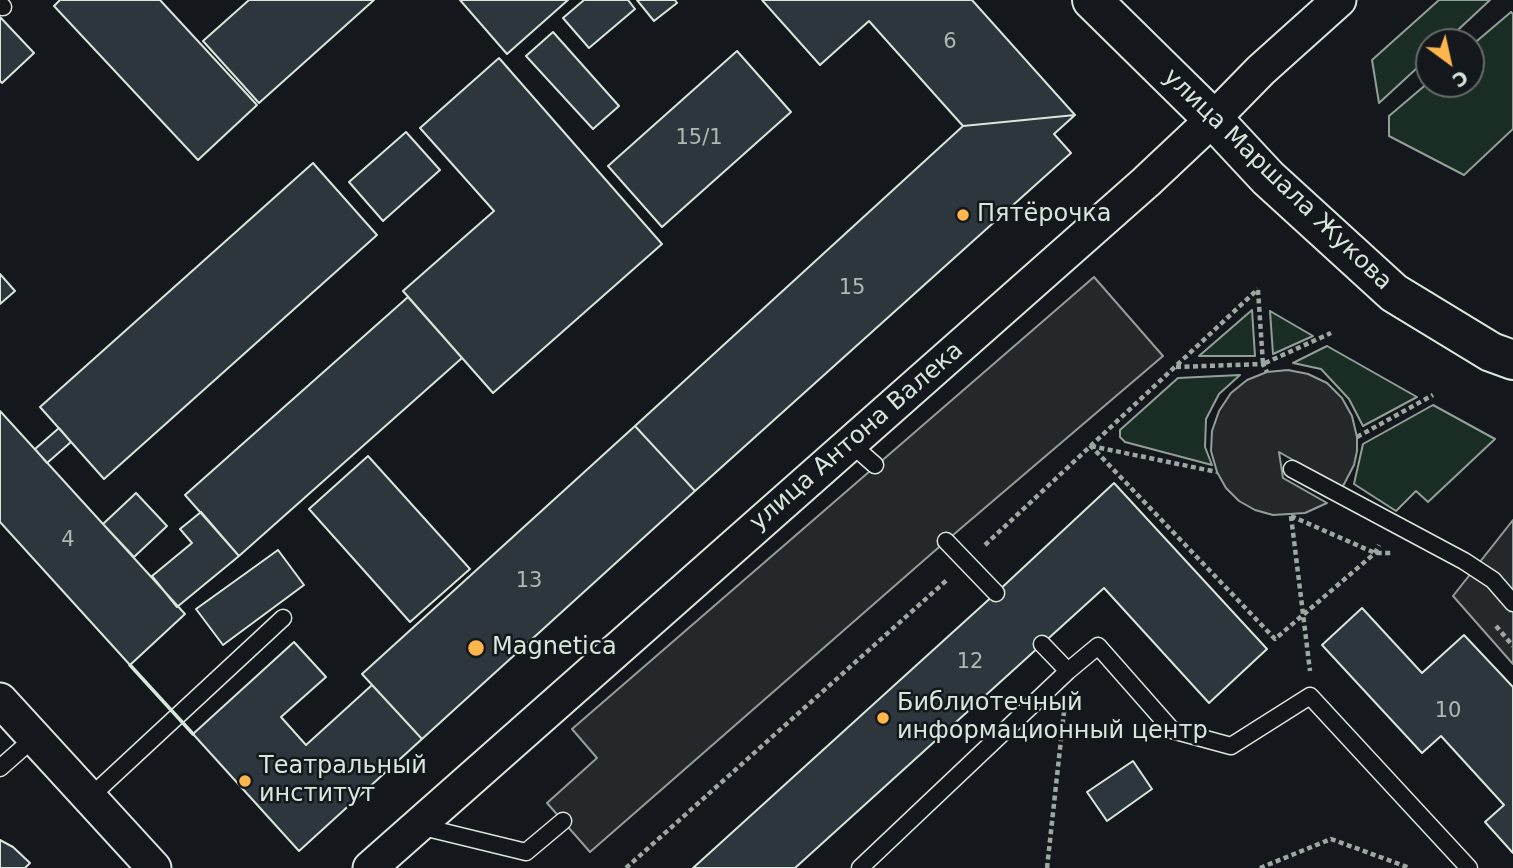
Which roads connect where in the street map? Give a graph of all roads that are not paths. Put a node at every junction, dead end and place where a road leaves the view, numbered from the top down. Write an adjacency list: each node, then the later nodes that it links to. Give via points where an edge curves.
1 (1092, 0): 3 (street, улица Маршала Жукова)
2 (1339, 0): 3 (street, улица Антона Валека)
3 (1213, 119): 4 (street, улица Маршала Жукова, via 1268,178 1394,293 1491,352); 5 (street, улица Антона Валека)
4 (1513, 360)
5 (850, 443): 6 (lane); 19 (street, улица Антона Валека)
6 (874, 465)
7 (1292, 469): 10 (lane, via 1464,561 1493,580)
8 (946, 541): 9 (lane)
9 (996, 593)
10 (1513, 603)
11 (283, 618): 17 (lane)
12 (1042, 644): 13 (lane)
13 (1068, 671): 22 (lane); 23 (lane, via 1098,646 1172,730 1231,746 1310,696)
14 (0, 700): 15 (street)
15 (34, 738): 16 (lane); 17 (street)
16 (0, 768)
17 (89, 798): 20 (street)
18 (563, 821): 19 (lane, via 526,852)
19 (416, 825): 21 (street, улица Антона Валека)
20 (154, 868)
21 (370, 868)
22 (860, 868)
23 (1469, 868)

